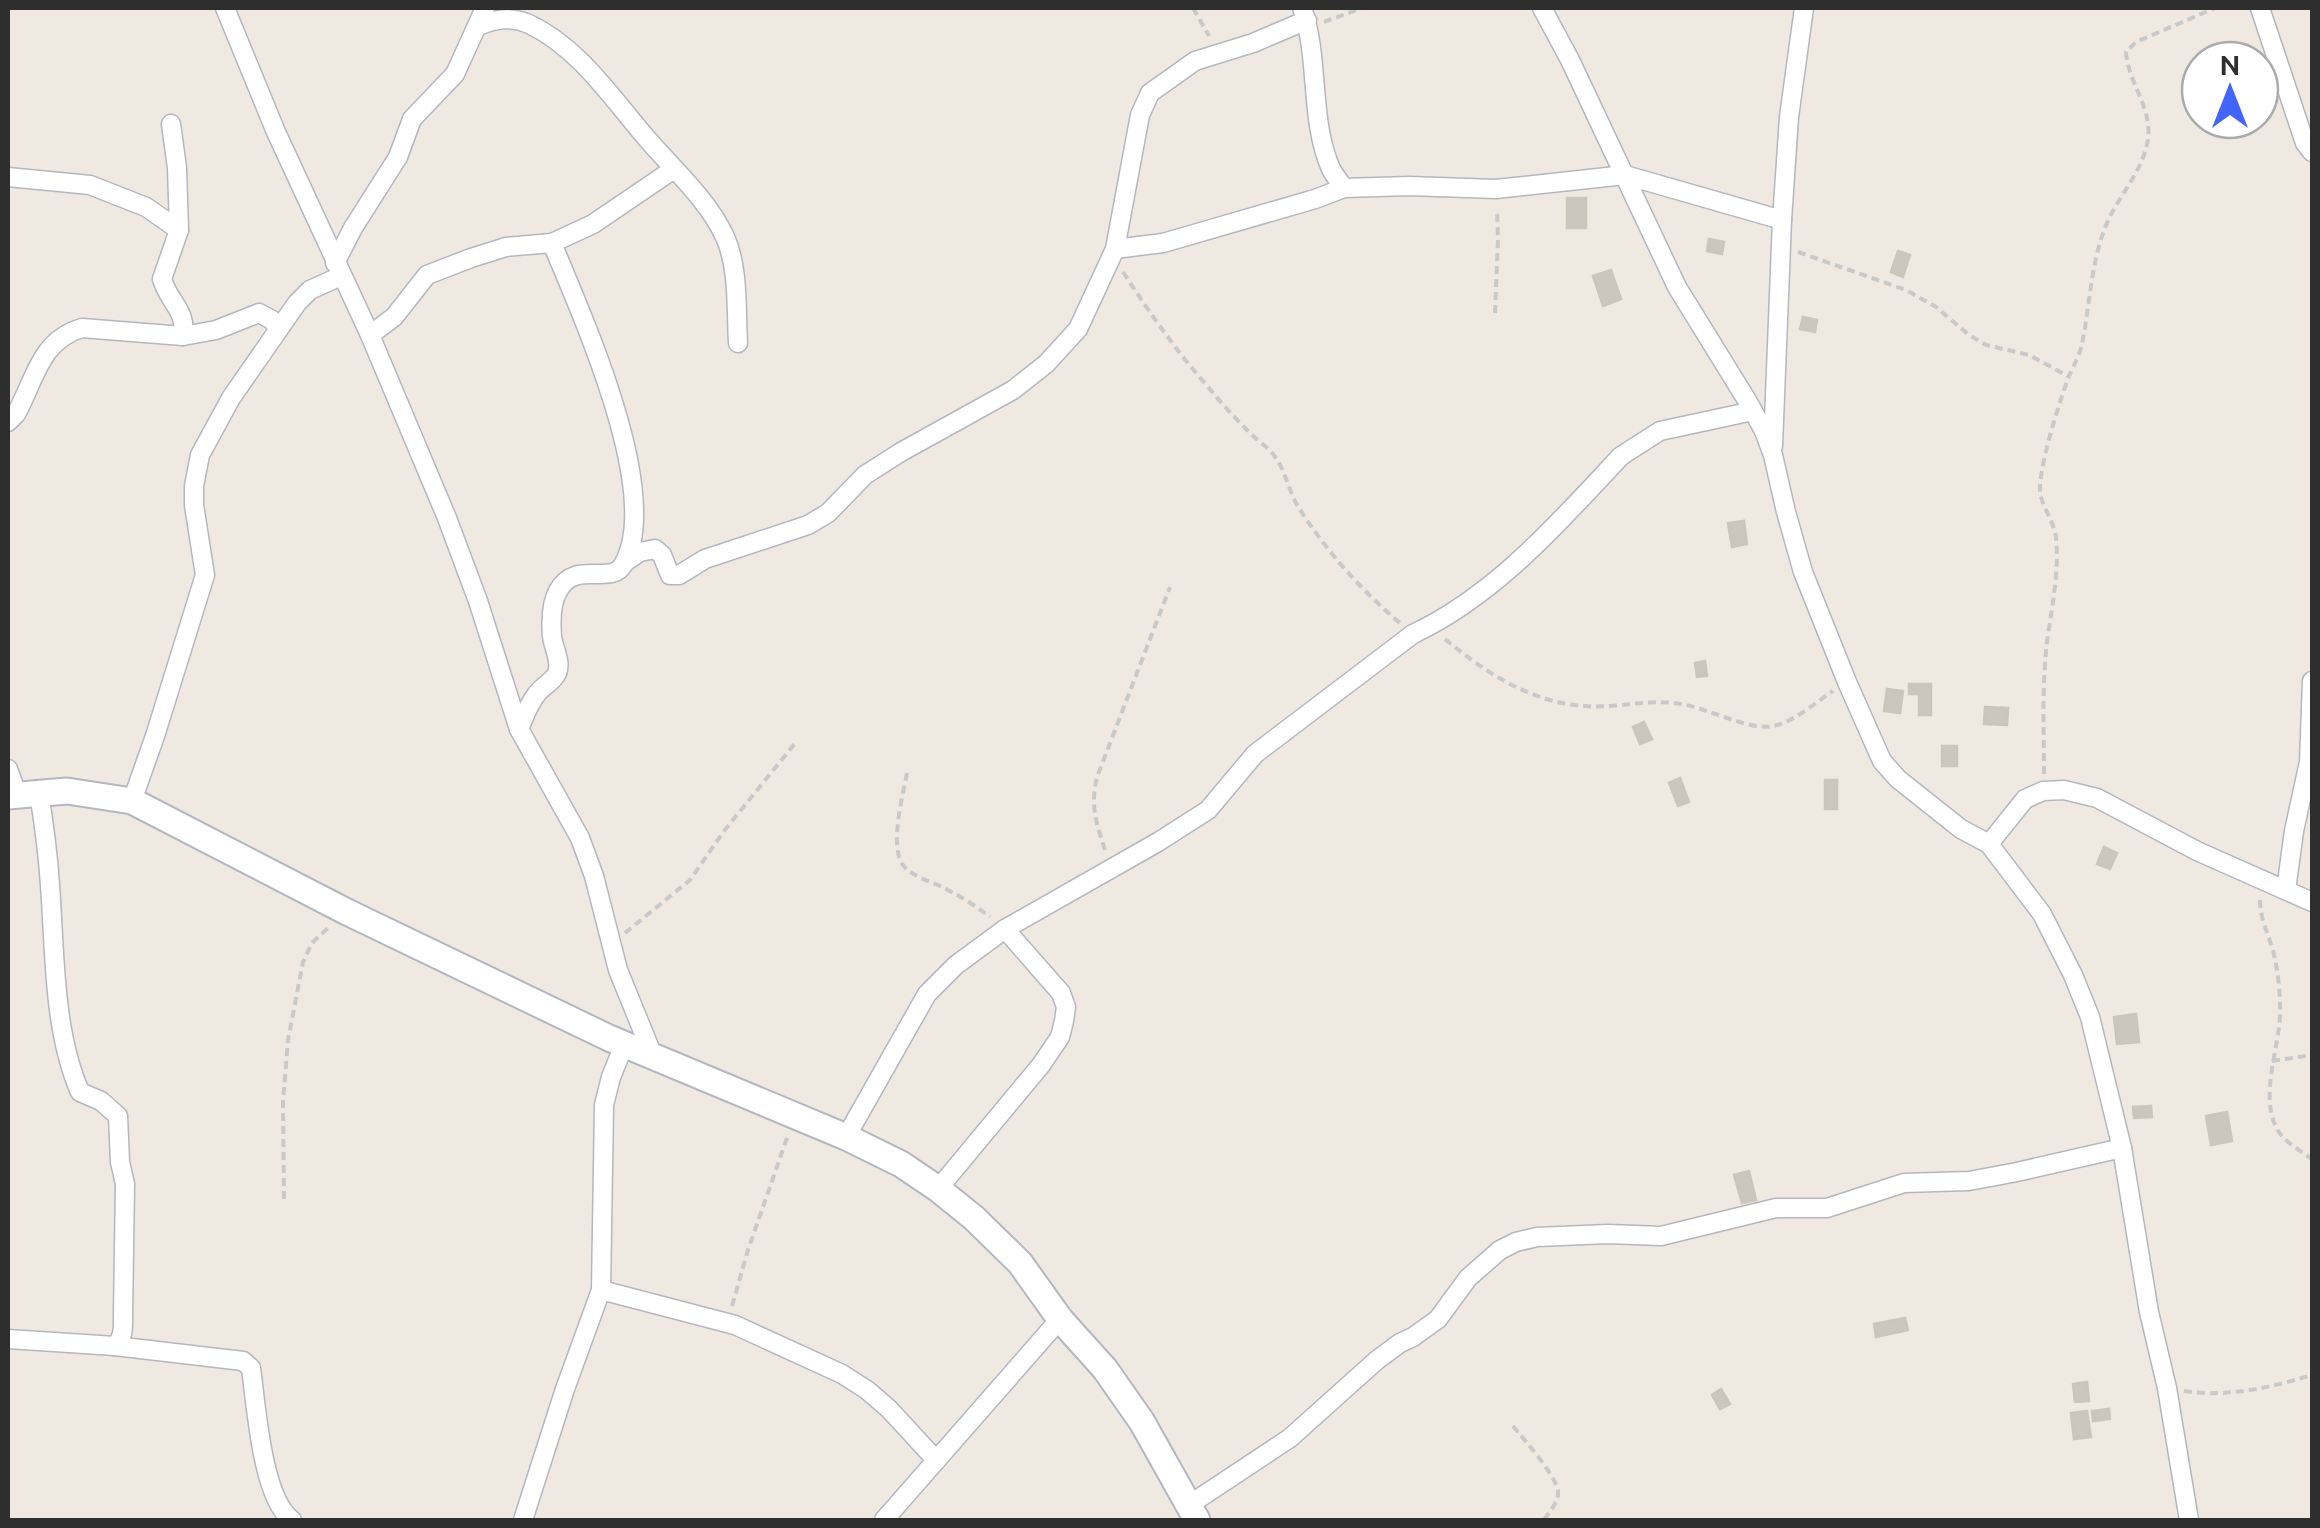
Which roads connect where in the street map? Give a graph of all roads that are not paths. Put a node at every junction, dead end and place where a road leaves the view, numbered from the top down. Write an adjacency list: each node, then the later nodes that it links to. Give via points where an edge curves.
1 (224, 8): 18 (street)
2 (484, 8): 7 (street)
3 (1542, 8): 11 (street)
4 (1804, 8): 14 (street)
5 (2260, 8): 9 (street)
6 (1306, 18): 13 (street, via 1322,135 1331,170); 17 (street, via 1195,61 1150,93)
7 (478, 26): 10 (street, via 510,18 552,36); 18 (street, via 455,74 412,119 398,157 353,228)
8 (171, 124): 15 (street)
9 (2312, 152)
10 (674, 169): 16 (street, via 593,224); 22 (street, via 727,241)
11 (1625, 175): 13 (street, via 1496,189); 14 (street); 23 (street, via 1677,288)
12 (8, 177): 15 (street, via 90,186 146,207)
13 (1344, 188): 17 (street)
14 (1782, 220): 25 (street)
15 (180, 230): 20 (street, via 162,280 184,318)
16 (552, 243): 21 (street, via 506,247 427,275 404,308); 26 (street, via 624,441 633,495)
17 (1113, 252): 26 (street, via 1078,329 1046,364 1013,390 900,452 818,519 679,574 670,575 655,550)
18 (338, 270): 19 (street, via 310,290); 21 (street)
19 (279, 329): 20 (street, via 259,313); 32 (street, via 200,455 194,505 204,575)
20 (183, 336): 24 (street, via 70,332 52,344)
21 (370, 336): 28 (street, via 447,518)
22 (738, 343)
23 (1753, 411): 25 (street); 36 (street, via 1660,431 1637,444 1476,595 1255,754 1208,810)
24 (8, 422)
25 (1774, 456): 33 (street, via 1803,572 1882,761 1961,829)
26 (625, 562): 28 (street, via 614,574 580,573 556,593 557,674 535,696)
27 (2312, 681): 29 (street)
28 (519, 729): 38 (street, via 580,838)
29 (2311, 762): 34 (street)
30 (8, 769): 31 (street)
31 (21, 794): 32 (street, via 67,790); 45 (street, via 50,885 66,1051 80,1092 112,1109 120,1126 123,1316)
32 (132, 801): 37 (street)
33 (1989, 844): 34 (street, via 2025,800 2064,790 2097,798); 40 (street, via 2042,914 2073,975)
34 (2286, 890): 35 (street)
35 (2312, 902)
36 (1005, 929): 39 (street, via 927,994); 41 (street, via 1061,993 1066,1007 1060,1037)
37 (624, 1045): 38 (street); 42 (street, via 604,1105)
38 (653, 1056): 39 (street)
39 (846, 1138): 41 (street)
40 (2122, 1148): 47 (street, via 1968,1180 1904,1182 1827,1208 1776,1208 1661,1236 1516,1242 1468,1278 1438,1319 1377,1360); 51 (street)
41 (938, 1188): 43 (street, via 1020,1264)
42 (601, 1290): 46 (street, via 728,1323 842,1374 889,1409); 49 (street)
43 (1060, 1319): 46 (street); 47 (street, via 1106,1369)
44 (8, 1339): 45 (street)
45 (115, 1346): 48 (street, via 243,1361 251,1368 265,1465)
46 (936, 1460): 50 (street)
47 (1193, 1512)
48 (292, 1520)
49 (523, 1520)
50 (884, 1520)
51 (2189, 1520)

